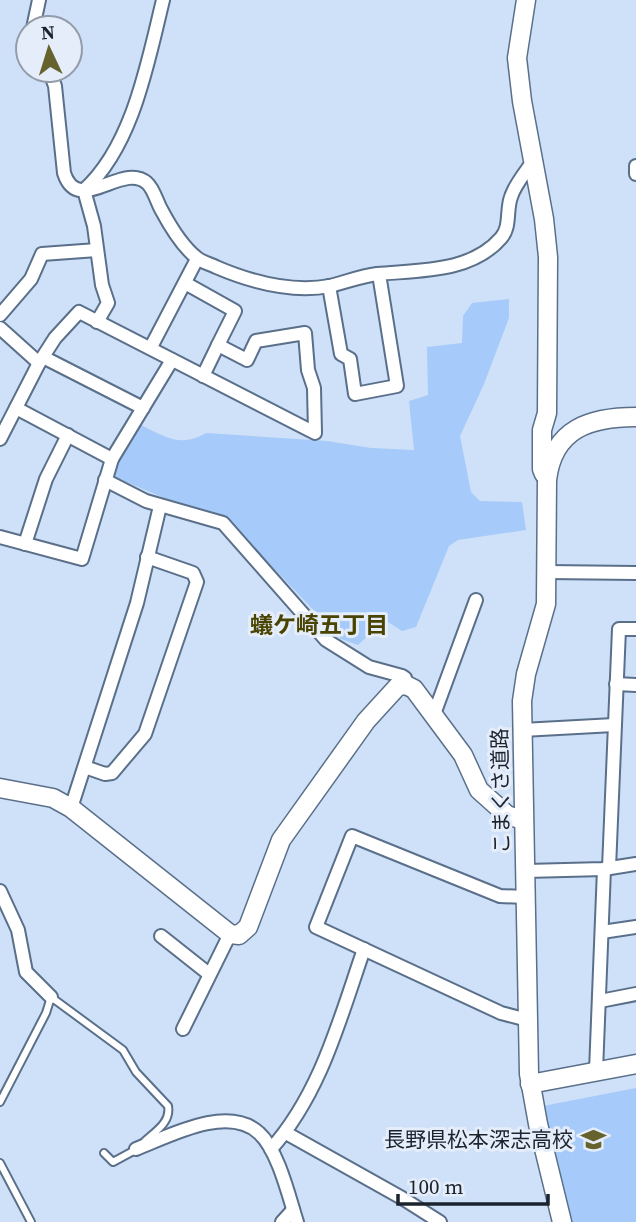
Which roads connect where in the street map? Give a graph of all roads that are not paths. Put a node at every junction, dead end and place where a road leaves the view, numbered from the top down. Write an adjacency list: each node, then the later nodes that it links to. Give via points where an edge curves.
1 (163, 0): 7 (street, via 127,125 104,168)
2 (526, 0): 4 (street, via 517,58)
3 (54, 84): 7 (street, via 67,184)
4 (533, 161): 10 (street, via 510,197 506,231 486,251 458,264); 23 (street, via 548,257)
5 (636, 166): 6 (street)
6 (636, 174)
7 (84, 190): 8 (street); 9 (street, via 126,178 148,183 163,214)
8 (97, 250): 13 (street, via 42,254 31,279); 14 (street, via 108,303)
9 (197, 259): 11 (street); 12 (street, via 258,281 290,287)
10 (379, 274): 12 (street); 12 (street, via 397,386 355,394 350,359 341,354)
11 (185, 283): 16 (street, via 234,311); 17 (street)
12 (329, 286)
13 (0, 315)
14 (97, 322): 17 (street); 18 (street, via 79,312)
15 (0, 328): 18 (street)
16 (218, 345): 20 (street); 20 (street, via 247,360 256,341 305,333 315,433)
17 (151, 347): 19 (street)
18 (41, 360): 21 (street); 22 (street)
19 (172, 360): 20 (street); 22 (street)
20 (203, 376)
21 (16, 408): 25 (street); 27 (street)
22 (143, 408): 28 (street)
23 (547, 413): 26 (street); 30 (street, via 541,453)
24 (636, 417): 26 (street, via 599,419)
25 (68, 435): 28 (street); 33 (street, via 46,479)
26 (568, 436): 30 (street, こまくさ道路, via 551,463)
27 (0, 439)
28 (112, 459): 29 (street)
29 (105, 480): 31 (street); 33 (street, via 82,559)
30 (547, 480): 35 (street, こまくさ道路)
31 (160, 506): 34 (street); 40 (street, via 223,523 326,640 369,667 402,676)
32 (0, 537): 33 (street)
33 (25, 544)
34 (147, 557): 45 (street); 45 (street, via 193,573 197,582 145,734 112,772)
35 (546, 572): 36 (street); 44 (street, こまくさ道路, via 546,604 526,674)
36 (636, 572)
37 (476, 600): 42 (street)
38 (636, 629): 39 (street, via 619,629)
39 (616, 684): 41 (street); 43 (street)
40 (406, 685): 42 (street, via 414,689); 56 (street, via 398,686 366,721 281,840 248,927 239,935)
41 (636, 685)
42 (433, 717): 48 (street, via 463,755 480,790 507,815)
43 (614, 726): 44 (street); 50 (street)
44 (522, 730): 48 (street, こまくさ道路)
45 (85, 767): 47 (street)
46 (0, 788): 47 (street, via 53,798)
47 (71, 808): 56 (street)
48 (523, 820): 51 (street, こまくさ道路)
49 (636, 864): 50 (street)
50 (606, 868): 51 (street); 55 (street)
51 (526, 871): 53 (street, こまくさ道路)
52 (0, 891): 61 (street, via 18,930 26,972)
53 (526, 897): 58 (street, via 500,896 352,836 316,927); 67 (street, こまくさ道路)
54 (636, 927): 55 (street)
55 (602, 932): 62 (street)
56 (230, 934): 59 (street)
57 (161, 936): 59 (street)
58 (364, 949): 63 (street); 69 (street, via 318,1079)
59 (209, 974): 64 (street)
60 (636, 995): 62 (street)
61 (51, 997): 68 (lane); 70 (lane, via 123,1050 135,1072 167,1106 167,1121)
62 (600, 1001): 66 (street)
63 (520, 1018)
64 (183, 1029)
65 (636, 1064): 66 (street)
66 (596, 1071): 67 (street)
67 (530, 1084): 78 (street, こまくさ道路)
68 (0, 1102)
69 (286, 1133): 71 (street); 77 (street)
70 (136, 1149): 71 (street, via 191,1128 226,1121 247,1124); 72 (lane, via 113,1162)
71 (271, 1149): 74 (street)
72 (104, 1153)
73 (0, 1163): 75 (lane)
74 (295, 1216): 76 (street)
75 (31, 1222)
76 (282, 1222)
77 (440, 1222)
78 (562, 1222)

